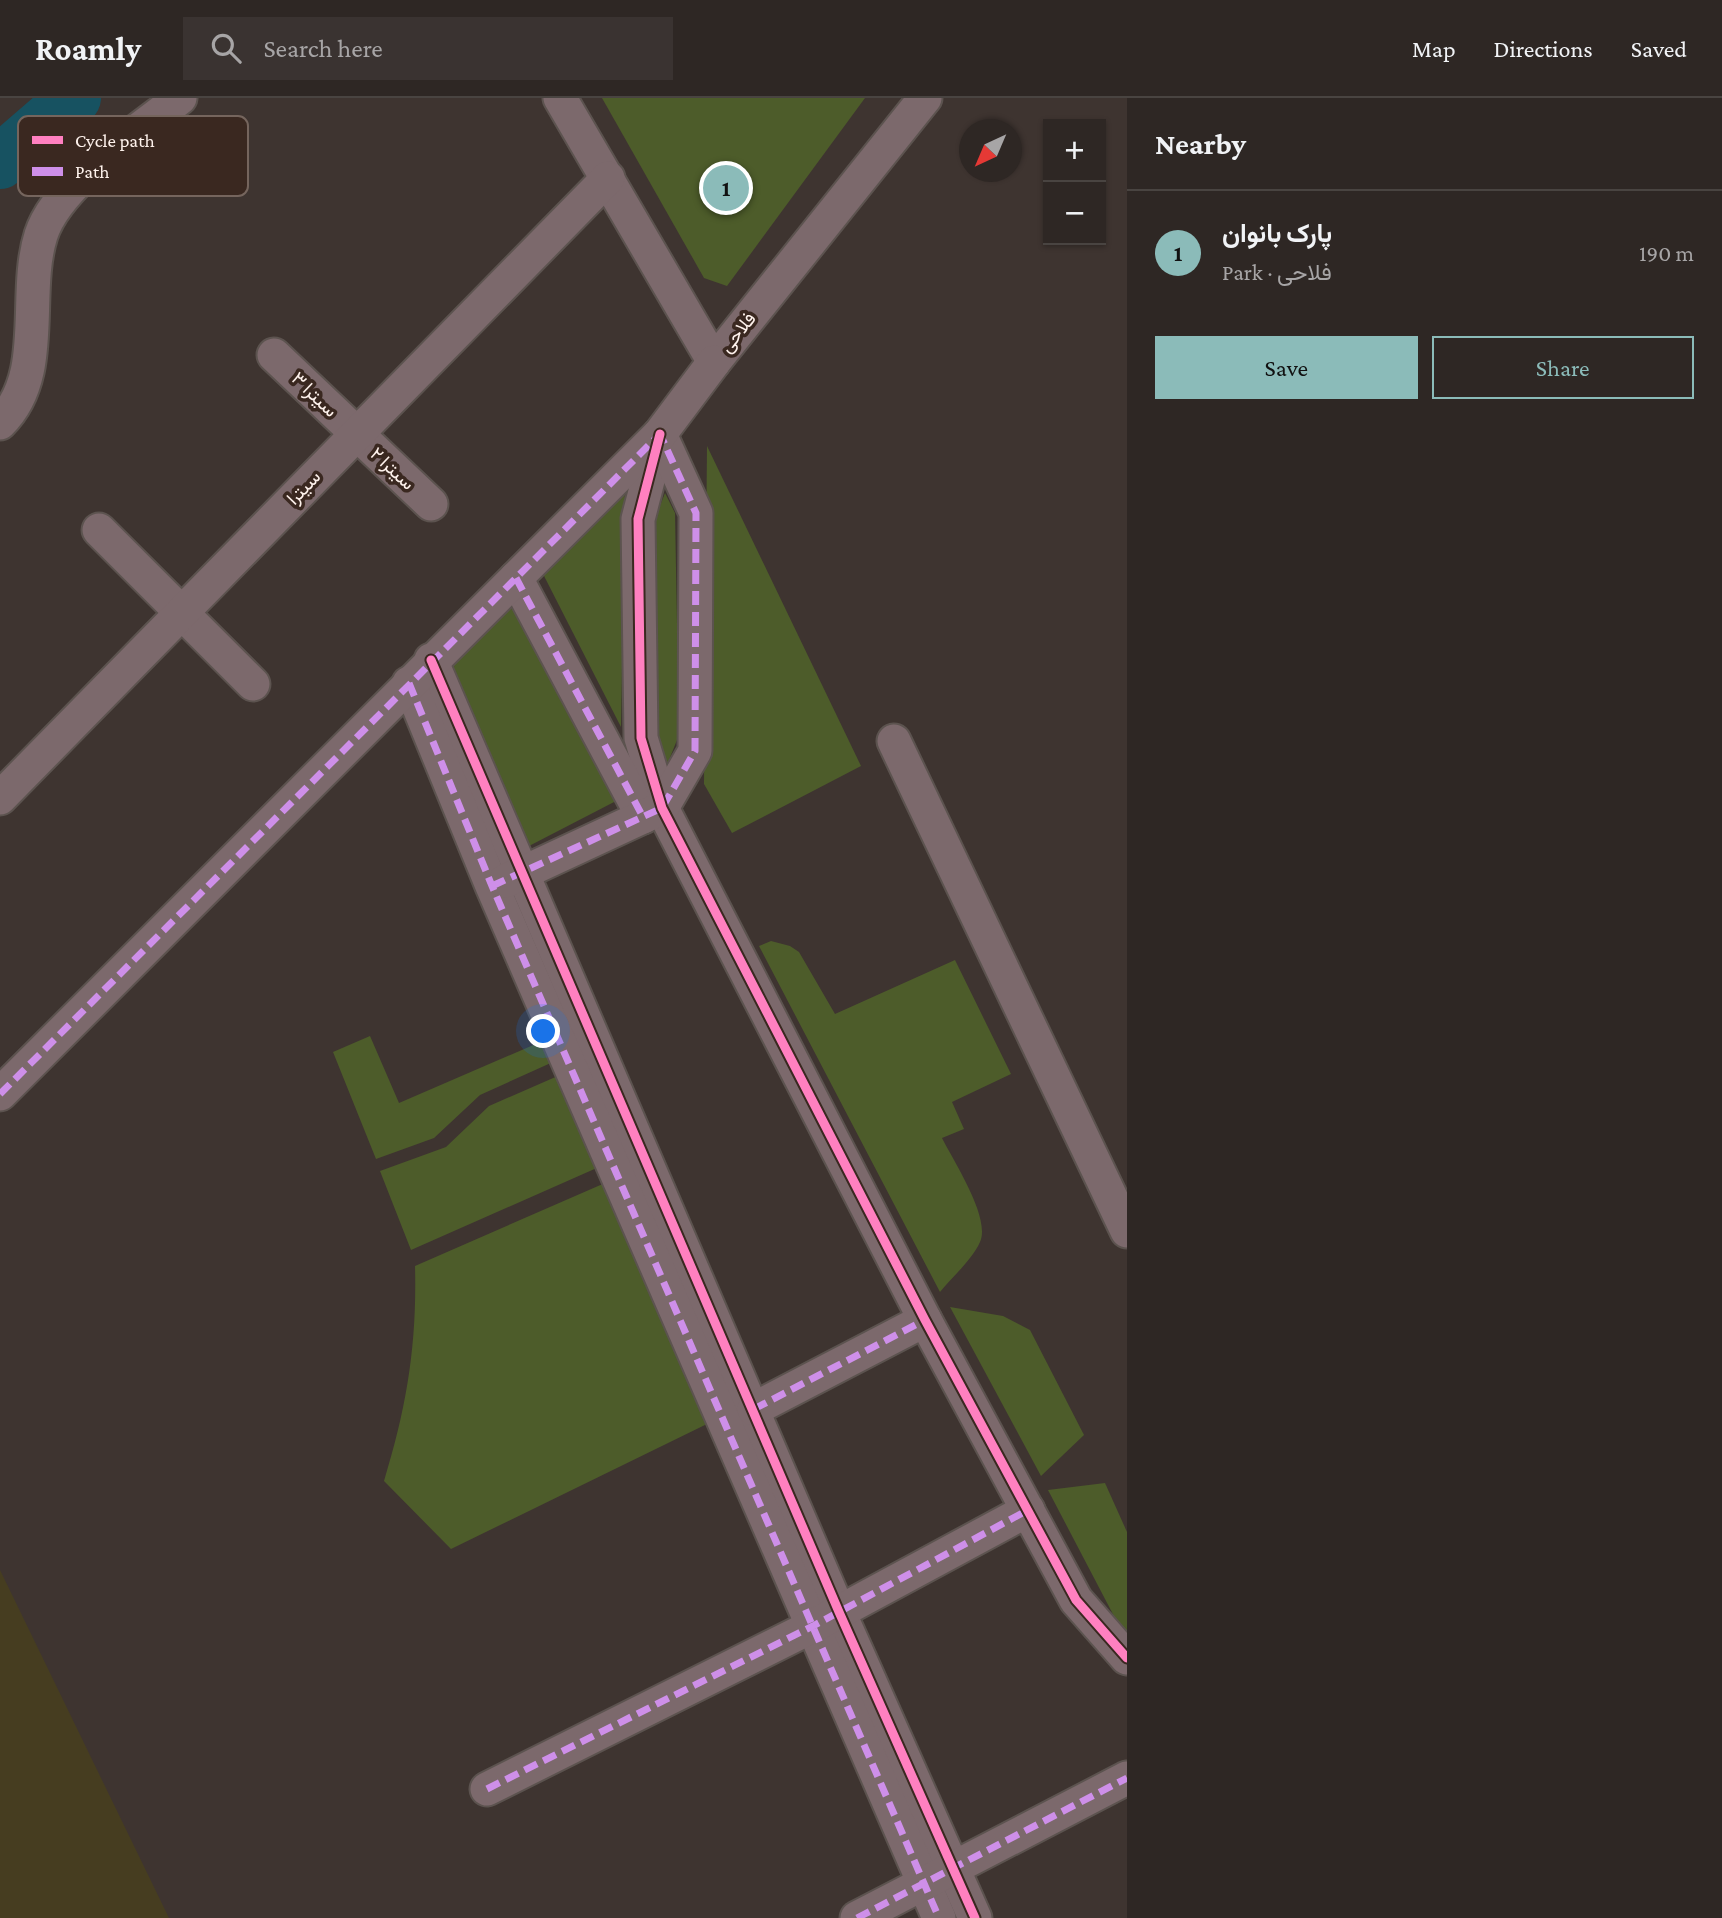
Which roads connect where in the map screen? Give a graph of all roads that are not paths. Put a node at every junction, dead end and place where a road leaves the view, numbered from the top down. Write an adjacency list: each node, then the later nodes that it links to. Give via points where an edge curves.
1 (180, 98): 4 (street)
2 (561, 98): 5 (street, فلاحی)
3 (925, 98): 8 (street, فلاحی)
4 (157, 116)
5 (608, 178): 8 (street, فلاحی); 10 (street, سیترا)
6 (65, 196): 9 (street, via 41,233 32,285 29,365 12,411)
7 (274, 355): 10 (street, سیترا ۳)
8 (714, 362): 11 (street)
9 (0, 423)
10 (355, 433): 12 (street, سیترا ۲); 15 (street, سیترا)
11 (660, 433): 14 (street); 20 (street, via 638,519 641,738); 20 (street, via 696,513 695,751)
12 (431, 504)
13 (99, 530): 15 (street)
14 (516, 578): 16 (street); 20 (street)
15 (180, 612): 17 (street); 19 (street, سیترا)
16 (420, 671): 21 (street); 22 (street); 23 (street)
17 (253, 684)
18 (894, 741): 24 (street)
19 (0, 798)
20 (653, 812): 21 (street); 25 (street)
21 (523, 872): 22 (street); 26 (street)
22 (492, 886): 28 (street)
23 (0, 1094)
24 (1127, 1231)
25 (925, 1320): 26 (street); 27 (street)
26 (754, 1409): 28 (street)
27 (1028, 1510): 28 (street); 29 (street, via 1076,1600)
28 (826, 1619): 31 (street); 32 (street); 33 (street)
29 (1127, 1658)
30 (1127, 1778): 32 (street)
31 (487, 1789)
32 (956, 1869): 33 (street); 36 (street)
33 (925, 1884): 34 (street); 35 (street)
34 (857, 1918)
35 (939, 1918)
36 (975, 1918)

